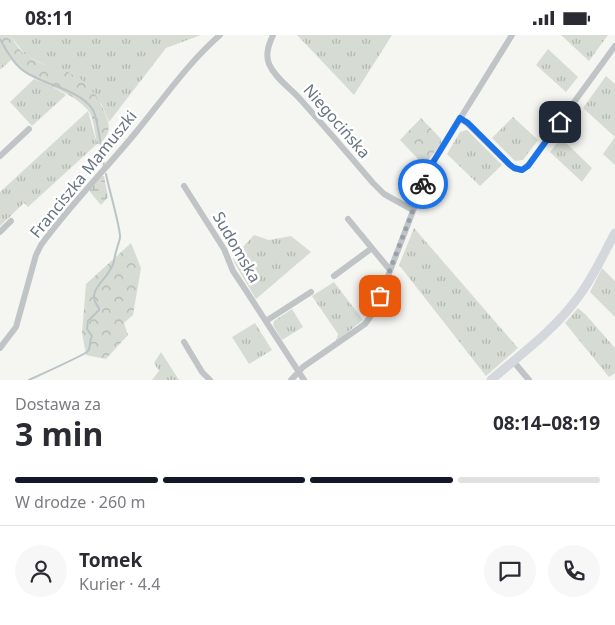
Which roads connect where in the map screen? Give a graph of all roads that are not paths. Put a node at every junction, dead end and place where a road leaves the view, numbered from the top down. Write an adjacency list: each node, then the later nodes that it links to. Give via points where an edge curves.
1 (220, 35): 20 (street, Franciszka Mamuszki, via 173,84 41,245 16,327)
2 (273, 35): 9 (street, Niegocińska, via 267,59 276,75 384,194)
3 (512, 35): 5 (street)
4 (615, 46): 5 (street, via 522,170 509,164)
5 (460, 118): 9 (street, via 432,164)
6 (29, 129): 7 (street)
7 (0, 156)
8 (184, 187): 18 (street, Sudomska)
9 (413, 210): 15 (street)
10 (348, 219): 14 (street)
11 (11, 221): 12 (street)
12 (0, 232)
13 (615, 233): 21 (street, via 576,301)
14 (372, 248): 15 (street); 16 (street)
15 (390, 270): 22 (street, via 375,309 365,324)
16 (334, 277)
17 (311, 292): 18 (street)
18 (266, 321): 22 (street, Sudomska)
19 (184, 342): 23 (street)
20 (0, 348)
21 (513, 361): 26 (street); 27 (street)
22 (299, 373): 24 (street); 25 (street, Sudomska)
23 (210, 380)
24 (291, 380)
25 (304, 380)
26 (491, 380)
27 (529, 380)

